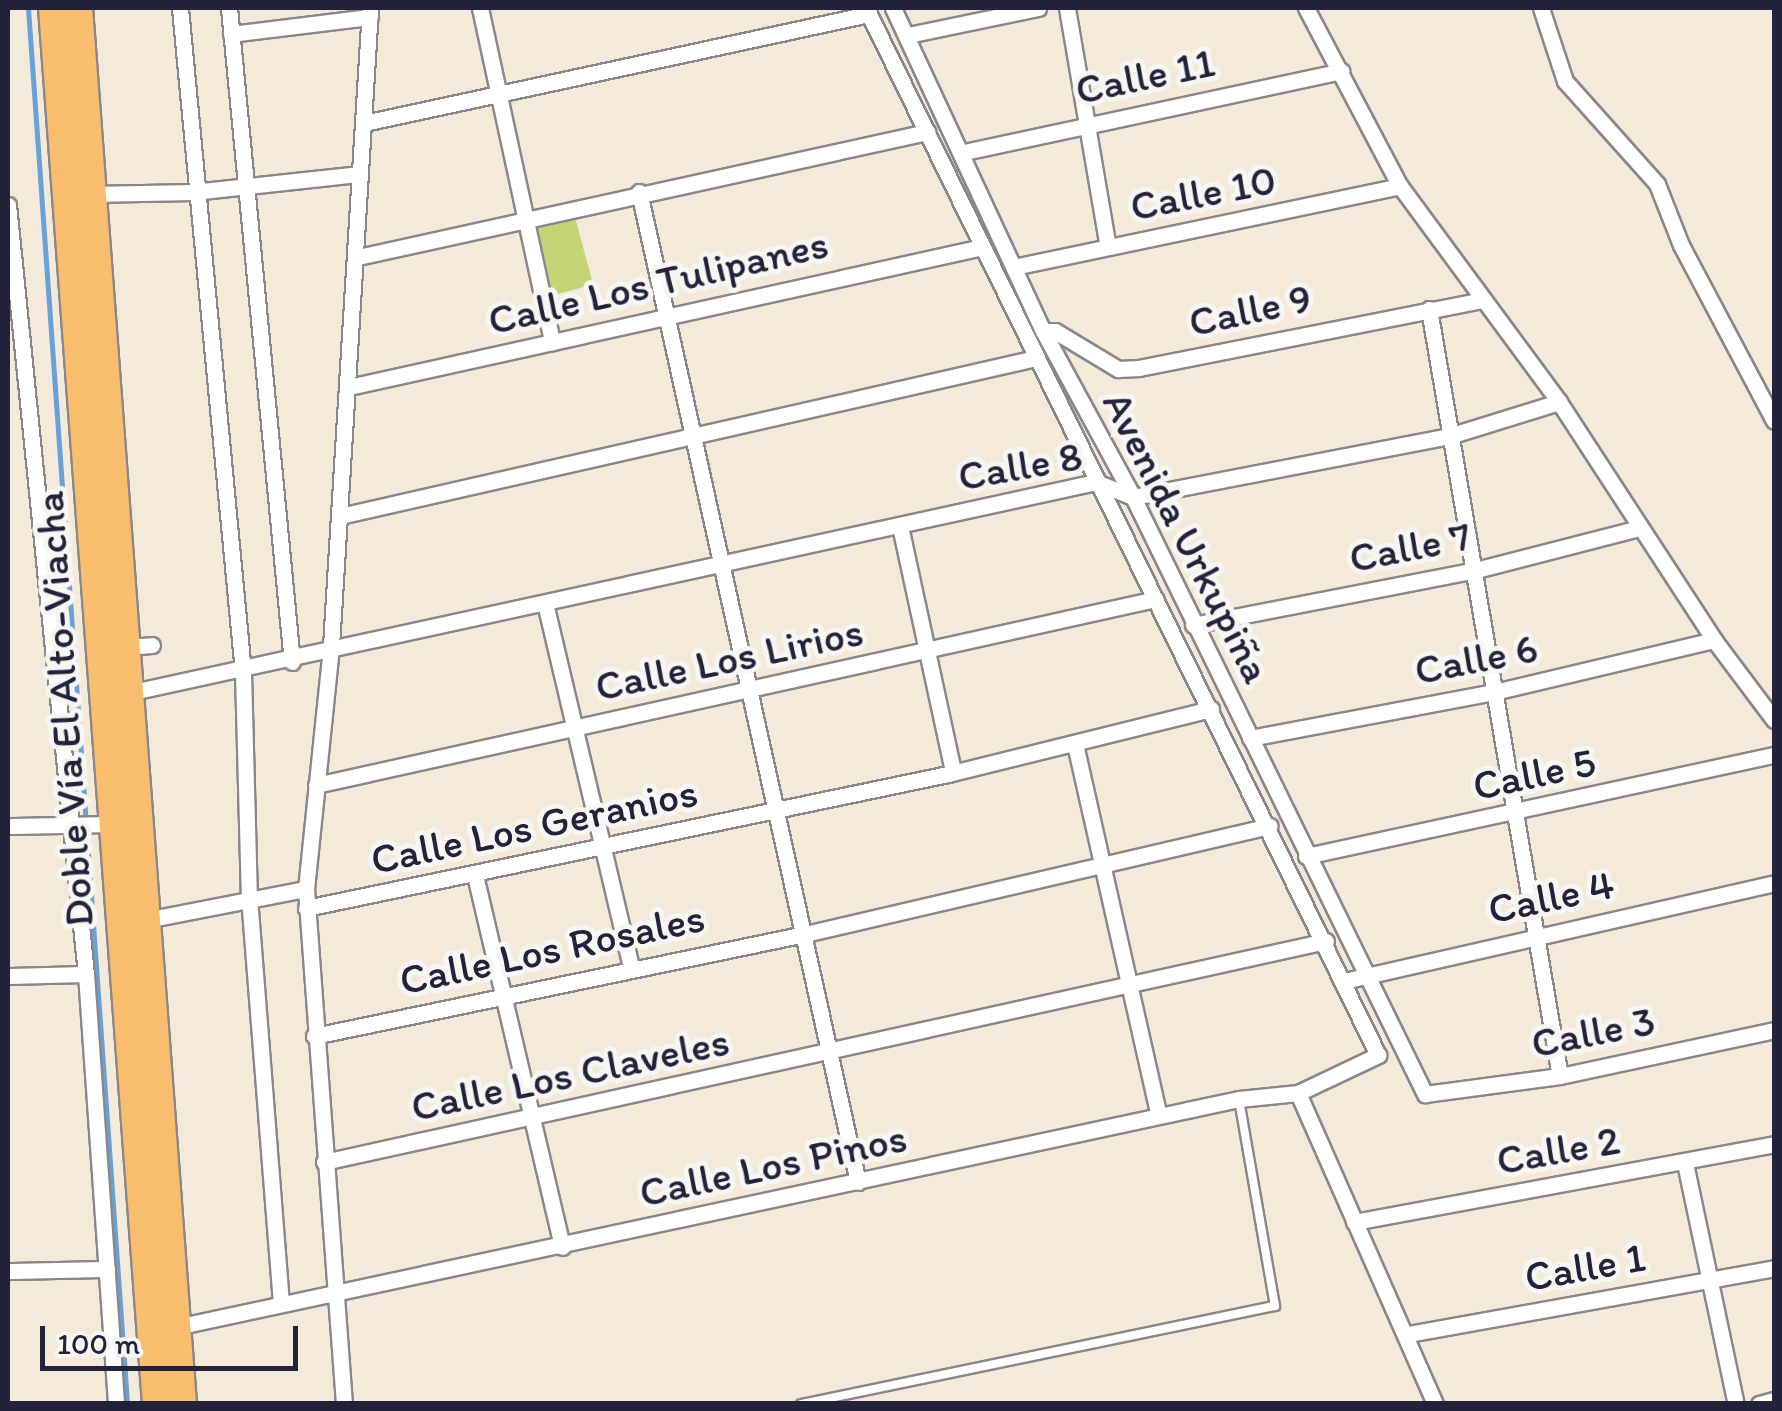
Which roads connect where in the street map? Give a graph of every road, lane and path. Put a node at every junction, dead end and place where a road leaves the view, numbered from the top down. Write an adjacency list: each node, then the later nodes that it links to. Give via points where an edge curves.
1 (54, 8): 74 (highway, Doble Vía El Alto-Viacha)
2 (77, 8): 26 (highway, Doble Vía El Alto-Viacha)
3 (180, 8): 24 (street)
4 (229, 8): 13 (street)
5 (480, 8): 16 (street)
6 (894, 8): 14 (street, Avenida Urkupiña)
7 (1038, 8): 14 (street)
8 (1067, 8): 18 (street)
9 (1306, 8): 15 (street)
10 (1541, 8): 43 (street, via 1566,80 1656,184)
11 (868, 11): 16 (street); 19 (street)
12 (370, 12): 13 (street); 17 (street)
13 (231, 34): 23 (street)
14 (908, 35): 20 (street, Avenida Urkupiña)
15 (1341, 71): 18 (street, Calle 11); 22 (street)
16 (500, 96): 17 (street); 28 (street)
17 (364, 123): 21 (street)
18 (1088, 123): 20 (street, Calle 11); 29 (street)
19 (927, 132): 25 (street); 30 (street)
20 (964, 152): 32 (street, Avenida Urkupiña)
21 (360, 174): 23 (street); 31 (street)
22 (1400, 186): 29 (street, Calle 10); 33 (street)
23 (242, 188): 24 (street); 59 (street)
24 (193, 192): 26 (street); 60 (street)
25 (640, 192): 28 (street); 35 (street)
26 (91, 194): 63 (highway, Doble Vía El Alto-Viacha, via 139,646)
27 (8, 205): 42 (street)
28 (524, 220): 31 (street); 37 (street)
29 (1108, 246): 32 (street, Calle 10)
30 (982, 247): 35 (street, Calle Los Tulipanes); 38 (street)
31 (358, 257): 39 (street)
32 (1018, 266): 36 (street, Avenida Urkupiña)
33 (1481, 300): 34 (street, Calle 9); 40 (street)
34 (1429, 309): 36 (street, Calle 9, via 1139,368 1118,369 1055,331); 44 (street)
35 (671, 314): 37 (street, Calle Los Tulipanes); 45 (street)
36 (1043, 331): 47 (street, Avenida Urkupiña)
37 (552, 342): 39 (street, Calle Los Tulipanes)
38 (1036, 358): 45 (street); 46 (street)
39 (349, 388): 48 (street)
40 (1559, 402): 44 (street, Calle 8); 50 (street)
41 (8, 413): 42 (street)
42 (25, 413): 74 (street)
43 (1774, 421)
44 (1448, 436): 47 (street, Calle 8); 52 (street)
45 (698, 438): 48 (street); 51 (street)
46 (1096, 482): 47 (street, Calle 8); 49 (street, Calle 8); 53 (street)
47 (1132, 497): 55 (street, Avenida Urkupiña)
48 (340, 516): 57 (street)
49 (900, 526): 51 (street, Calle 8); 58 (street)
50 (1639, 528): 52 (street, Calle 7); 56 (street)
51 (725, 565): 54 (street, Calle 8); 61 (street)
52 (1472, 571): 55 (street, Calle 7); 62 (street)
53 (1156, 598): 58 (street, Calle Los Lirios); 64 (street)
54 (545, 603): 57 (street, Calle 8); 66 (street)
55 (1193, 625): 67 (street, Avenida Urkupiña)
56 (1714, 640): 62 (street, Calle 6); 65 (street)
57 (331, 646): 59 (street, Calle 8); 71 (street)
58 (927, 651): 61 (street, Calle Los Lirios); 70 (street)
59 (292, 662): 60 (street, Calle 8)
60 (243, 672): 63 (street, Calle 8); 83 (street)
61 (751, 691): 66 (street, Calle Los Lirios); 72 (street)
62 (1494, 692): 67 (street, Calle 6); 73 (street)
63 (128, 693): 85 (highway, Doble Vía El Alto-Viacha)
64 (1211, 709): 68 (street, Calle Los Geranios); 76 (street)
65 (1774, 720)
66 (573, 728): 71 (street, Calle Los Lirios); 77 (street)
67 (1250, 738): 78 (street, Avenida Urkupiña)
68 (1075, 744): 70 (street, Calle Los Geranios); 79 (street)
69 (1774, 755): 73 (street, Calle 5)
70 (954, 772): 72 (street, Calle Los Geranios)
71 (316, 785): 82 (street)
72 (777, 811): 77 (street, Calle Los Geranios); 86 (street)
73 (1517, 815): 78 (street, Calle 5); 87 (street)
74 (94, 824): 75 (street); 91 (street); 121 (highway, Doble Vía El Alto-Viacha)
75 (8, 826)
76 (1270, 826): 79 (street, Calle Los Rosales); 88 (street)
77 (601, 849): 80 (street, Calle Los Geranios); 89 (street)
78 (1306, 856): 90 (street, Avenida Urkupiña)
79 (1101, 866): 86 (street, Calle Los Rosales); 94 (street)
80 (475, 875): 84 (street, Calle Los Geranios); 95 (street)
81 (1774, 883): 87 (street, Calle 4)
82 (306, 889): 83 (street); 84 (street)
83 (248, 897): 85 (street); 116 (street)
84 (306, 908): 97 (street)
85 (146, 920): 117 (highway, Doble Vía El Alto-Viacha)
86 (805, 934): 89 (street, Calle Los Rosales); 98 (street)
87 (1537, 936): 90 (street, Calle 4); 99 (street)
88 (1326, 942): 93 (street); 94 (street, Calle Los Claveles)
89 (631, 967): 95 (street, Calle Los Rosales)
90 (1367, 972): 93 (street, Calle 4); 101 (street, Avenida Urkupiña)
91 (86, 974): 92 (street); 112 (street)
92 (8, 976)
93 (1344, 981): 100 (street, Calle Los Pinos, via 1378,1055)
94 (1128, 988): 98 (street, Calle Los Claveles); 103 (street)
95 (504, 994): 97 (street, Calle Los Rosales); 104 (street)
96 (1774, 1030): 99 (street, Calle 3)
97 (314, 1036): 106 (street)
98 (830, 1053): 104 (street, Calle Los Claveles); 108 (street)
99 (1560, 1076): 101 (street, Calle 3)
100 (1298, 1093): 102 (street, Calle Los Pinos); 109 (street)
101 (1425, 1094)
102 (1239, 1098): 103 (street, Calle Los Pinos); 124 (lane, via 1274,1306)
103 (1159, 1116): 108 (street, Calle Los Pinos)
104 (532, 1118): 106 (street, Calle Los Claveles); 110 (street)
105 (1774, 1144): 107 (street, Calle 2)
106 (324, 1162): 115 (street)
107 (1685, 1163): 109 (street, Calle 2); 114 (street)
108 (858, 1182): 110 (street, Calle Los Pinos)
109 (1354, 1222): 118 (street)
110 (562, 1247): 115 (street, Calle Los Pinos)
111 (1774, 1268): 114 (street, Calle 1)
112 (107, 1269): 113 (street); 120 (street)
113 (8, 1272)
114 (1706, 1282): 118 (street, Calle 1); 126 (street)
115 (340, 1294): 116 (street, Calle Los Pinos); 123 (street)
116 (281, 1304): 117 (street, Calle Los Pinos)
117 (176, 1327): 122 (highway, Doble Vía El Alto-Viacha)
118 (1408, 1334): 125 (street)
119 (1774, 1400): 127 (street)
120 (116, 1404)
121 (158, 1404)
122 (182, 1404)
123 (344, 1404)
124 (801, 1404)
125 (1435, 1404)
126 (1736, 1404)
127 (1759, 1404)

